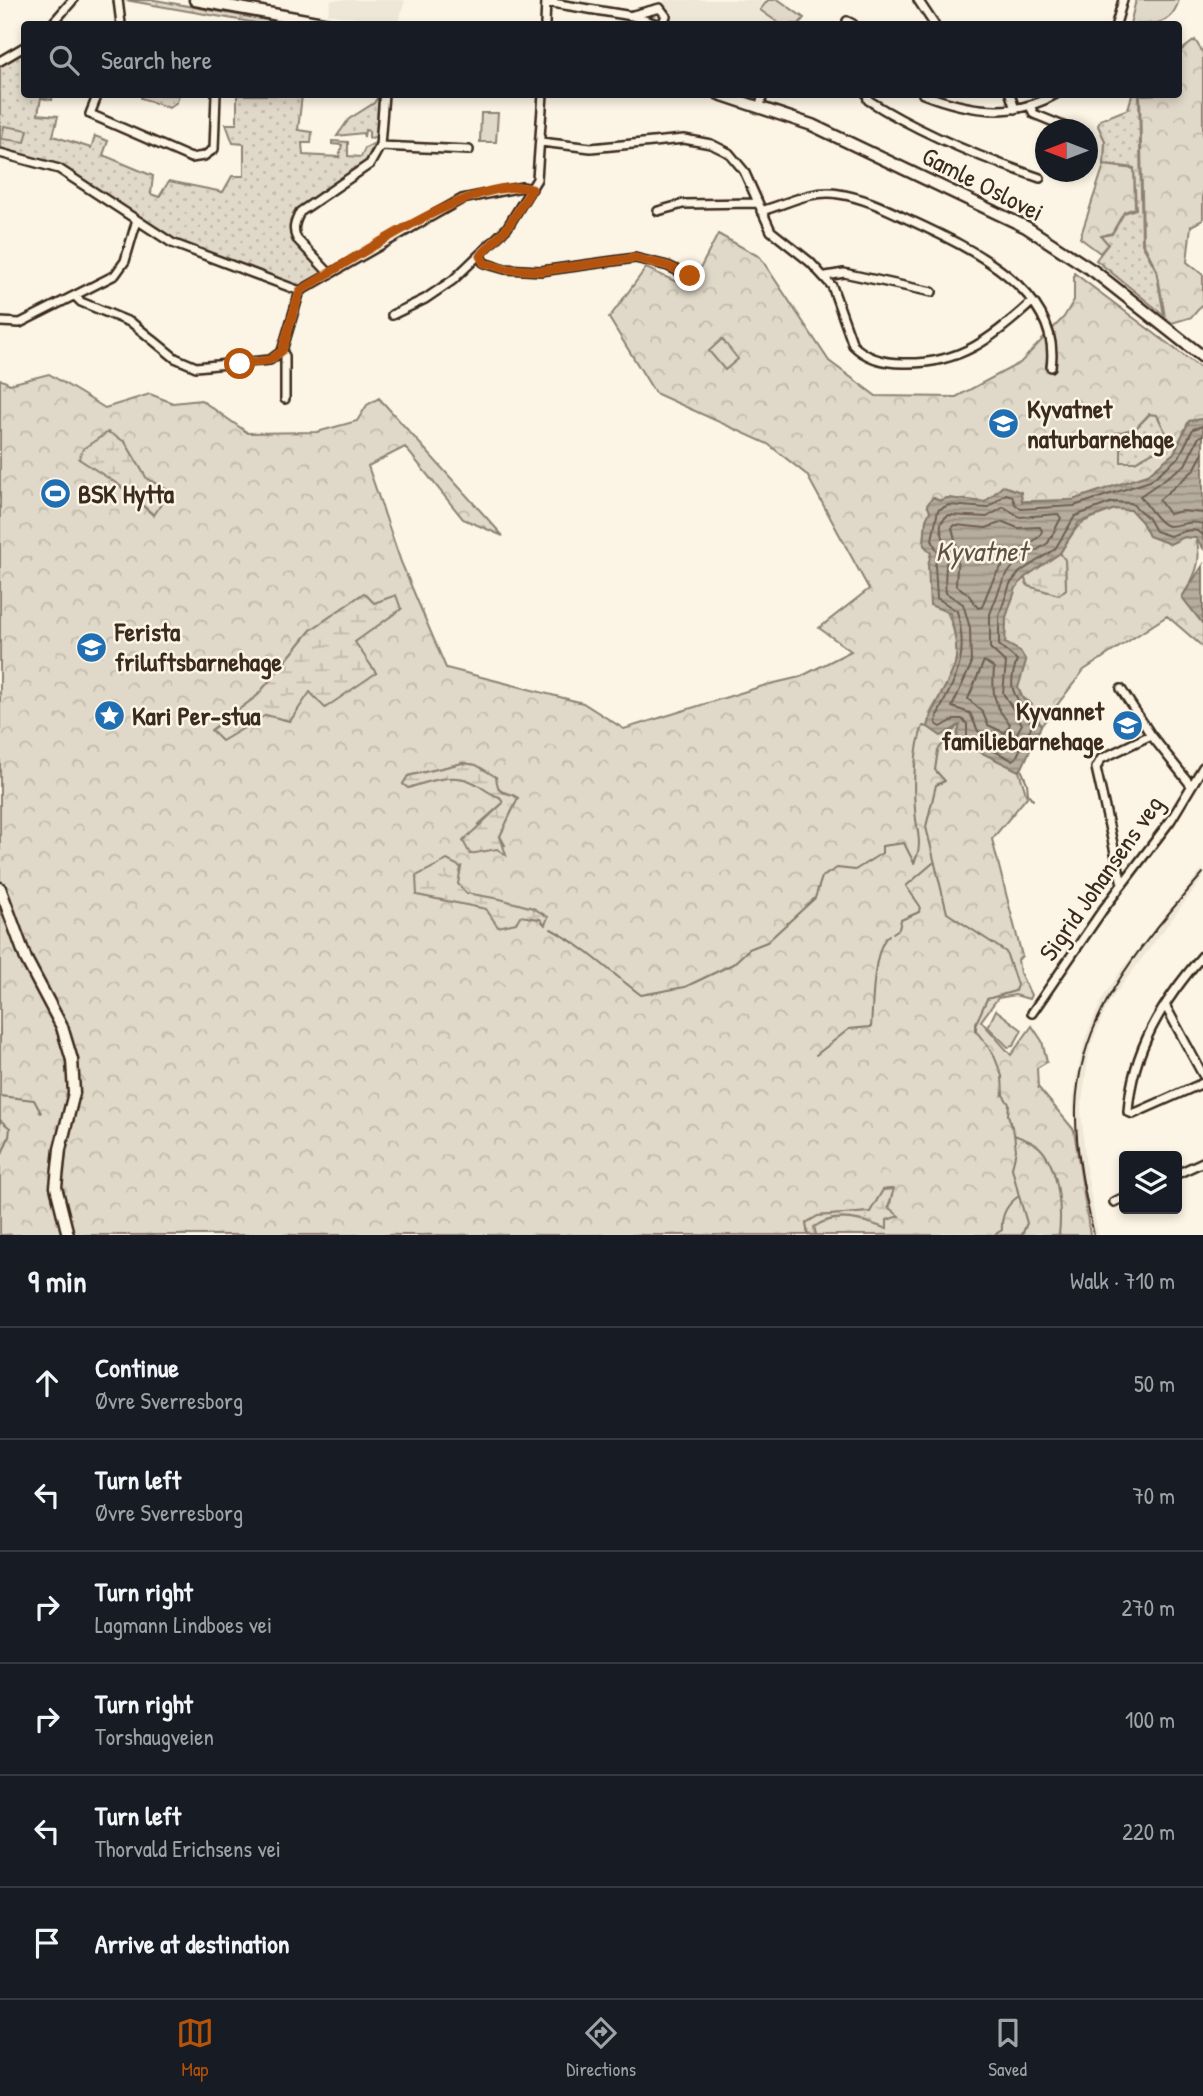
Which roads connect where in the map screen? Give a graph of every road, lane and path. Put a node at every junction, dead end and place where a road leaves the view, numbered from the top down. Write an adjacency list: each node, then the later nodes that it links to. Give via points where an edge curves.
1 (73, 0): 10 (street)
2 (118, 0): 11 (street)
3 (195, 0): 8 (street)
4 (918, 0): 16 (street)
5 (1123, 0): 17 (street)
6 (546, 1): 7 (street); 13 (street)
7 (560, 2): 9 (street)
8 (223, 3): 12 (street)
9 (632, 16): 14 (street); 15 (street, via 660,8 666,16)
10 (55, 21)
11 (121, 21)
12 (313, 21)
13 (545, 21)
14 (648, 21)
15 (664, 21)
16 (932, 21)
17 (1117, 21)
18 (21, 49): 19 (street)
19 (0, 61)
20 (96, 98): 21 (street, via 90,114 191,158 214,149)
21 (216, 98)
22 (384, 98): 33 (street)
23 (543, 98): 32 (street)
24 (868, 98): 36 (street, via 893,116)
25 (936, 98): 30 (street, via 971,109)
26 (1011, 98): 30 (street)
27 (1047, 98): 29 (street)
28 (755, 101): 52 (street, Gamle Oslovei, via 1026,227 1095,272)
29 (1030, 106): 30 (street); 31 (street, via 1034,114)
30 (1015, 109)
31 (1046, 119)
32 (541, 142): 37 (street); 38 (street, via 591,148 684,139 711,144 738,163)
33 (380, 146): 34 (street); 42 (street, via 370,164 300,212 295,222 297,239)
34 (469, 150)
35 (0, 153): 40 (street, via 59,169)
36 (1035, 176)
37 (532, 189): 41 (street, via 507,228); 42 (street, via 462,199)
38 (760, 207): 39 (street, via 683,204); 44 (street, via 771,231); 48 (street, via 837,193 867,201 960,243)
39 (658, 211)
40 (136, 222): 45 (street, via 172,243); 47 (street, via 120,271)
41 (480, 256): 43 (street, via 484,263 505,269 541,271 635,258); 49 (street, via 436,292)
42 (330, 273): 45 (street)
43 (690, 276)
44 (826, 276): 46 (street, via 844,273); 48 (street, via 853,345 866,355 893,363 937,362 970,351 986,343)
45 (300, 291): 51 (street)
46 (932, 292)
47 (75, 296): 50 (street, via 20,323); 51 (street, via 132,323 175,358 196,367 270,360)
48 (1032, 302): 53 (street, via 1049,339)
49 (392, 314)
50 (0, 322)
51 (282, 351): 54 (street)
52 (1203, 357)
53 (1051, 367)
54 (285, 399)
55 (1121, 689): 56 (street)
56 (1151, 735): 58 (street); 59 (street, via 1101,759 1096,768)
57 (1203, 766): 58 (street, Sigrid Johansens veg)
58 (1190, 783): 59 (street, Sigrid Johansens veg, via 1171,820)
59 (1122, 884): 63 (street, Sigrid Johansens veg)
60 (0, 888): 70 (street, via 72,1060 74,1093 56,1188)
61 (1203, 956): 62 (street)
62 (1165, 1004): 64 (street); 65 (street, via 1139,1055 1130,1114)
63 (1031, 1013)
64 (1203, 1075)
65 (1203, 1083)
66 (1203, 1162): 67 (street)
67 (1182, 1172)
68 (1119, 1200): 69 (street)
69 (1114, 1202)
70 (68, 1235)

